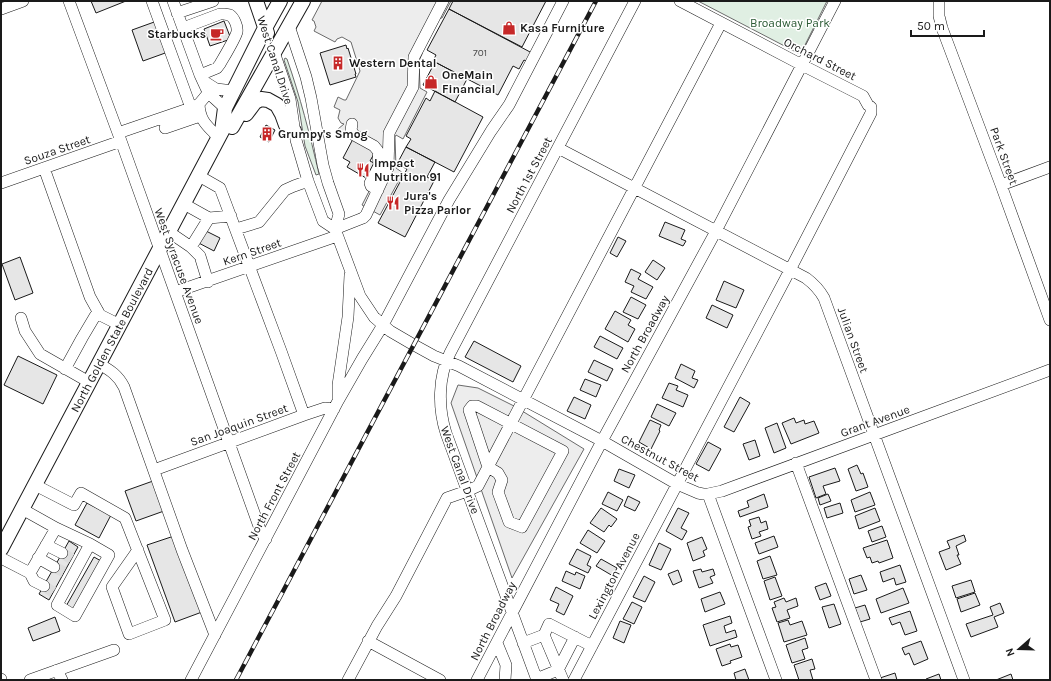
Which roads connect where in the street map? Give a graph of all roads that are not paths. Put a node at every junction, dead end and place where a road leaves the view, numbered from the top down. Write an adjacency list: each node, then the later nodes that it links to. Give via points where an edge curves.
1 (23, 1): 15 (street)
2 (69, 1): 33 (street, West Syracuse Avenue)
3 (152, 1): 28 (street)
4 (173, 1): 16 (street)
5 (213, 1): 16 (street)
6 (256, 1): 20 (main road, West Canal Drive)
7 (280, 1): 18 (main road, West Canal Drive); 20 (main road, North Golden State Boulevard)
8 (303, 1): 18 (main road, North Golden State Boulevard)
9 (443, 1): 42 (street, Kern Street, via 414,57 413,87 389,133 388,167)
10 (563, 1): 61 (street, North Front Street, via 509,104 448,200)
11 (635, 1): 34 (street, North 1st Street)
12 (680, 1): 17 (street, Orchard Street)
13 (836, 1): 22 (street, North Broadway)
14 (941, 2): 40 (street, Park Street, via 942,28)
15 (1, 9)
16 (177, 13): 19 (street)
17 (721, 23): 22 (street, Orchard Street); 41 (street)
18 (289, 26): 21 (main road, North Golden State Boulevard); 49 (street, West Canal Drive, via 306,77 323,165 339,214)
19 (183, 28): 23 (street); 23 (street, via 230,14 237,28 219,66)
20 (265, 28): 21 (main road, West Canal Drive); 24 (main road, North Golden State Boulevard)
21 (274, 52): 31 (street, West Canal Drive, via 290,99); 32 (main road, North Golden State Boulevard)
22 (802, 65): 26 (street, Orchard Street); 47 (street, North Broadway)
23 (200, 75): 24 (street, via 206,83 216,89); 25 (street)
24 (234, 91): 27 (main road, North Golden State Boulevard)
25 (209, 92): 27 (street); 28 (street)
26 (863, 96): 54 (street, Lexington Avenue, via 871,107 871,112)
27 (225, 108): 32 (main road, North Golden State Boulevard)
28 (197, 110): 30 (street); 32 (street, via 204,122); 33 (street, Souza Street)
29 (352, 124): 42 (street, via 351,130 354,135 378,151 379,166 370,183)
30 (165, 128)
31 (294, 131): 32 (main road, via 286,125 282,114 272,102 261,99 251,105 242,122); 38 (street, West Canal Drive)
32 (224, 132): 37 (main road, North Golden State Boulevard)
33 (120, 137): 36 (street, Souza Street); 51 (street, West Syracuse Avenue)
34 (558, 148): 41 (street, Julian Street); 62 (street, North 1st Street)
35 (1050, 167): 40 (street)
36 (44, 168): 39 (street, Souza Street); 57 (street, via 90,297)
37 (199, 176): 43 (main road, North Golden State Boulevard); 44 (street, via 220,188)
38 (308, 181): 46 (street, via 285,190 259,222); 49 (street, West Canal Drive, via 323,221)
39 (1, 183)
40 (1001, 185): 59 (street, Park Street)
41 (635, 188): 47 (street, Julian Street); 67 (street)
42 (378, 190): 49 (street, Kern Street, via 365,217)
43 (184, 204): 45 (street); 48 (main road, North Golden State Boulevard)
44 (231, 216): 45 (street); 46 (street)
45 (208, 218): 50 (street)
46 (236, 229): 52 (street)
47 (716, 231): 54 (street, Julian Street); 72 (street, North Broadway)
48 (169, 232): 50 (street); 51 (main road, North Golden State Boulevard)
49 (336, 232): 52 (street, Kern Street); 53 (street, West Canal Drive)
50 (191, 247): 55 (street, via 200,256)
51 (160, 249): 56 (street, West Syracuse Avenue); 60 (main road, North Golden State Boulevard)
52 (250, 267): 55 (street, Kern Street); 69 (street)
53 (350, 270): 61 (street, West Canal Drive, via 360,296 374,317); 68 (street, via 348,317)
54 (790, 270): 71 (street, Julian Street, via 816,286 824,298); 77 (street, Lexington Avenue)
55 (208, 282): 56 (street, Kern Street)
56 (175, 292): 73 (street, West Syracuse Avenue)
57 (98, 311): 60 (street, via 100,315); 64 (street)
58 (21, 318): 64 (street, via 25,331 40,354)
59 (1050, 320)
60 (120, 325): 63 (main road, North Golden State Boulevard)
61 (383, 325): 62 (street, West Canal Drive, via 395,335); 68 (street, North Front Street)
62 (446, 361): 67 (street, Chestnut Street); 79 (street, West Canal Drive, via 441,391 443,422)
63 (99, 364): 66 (main road, North Golden State Boulevard); 76 (street, via 115,374 124,387)
64 (65, 369): 66 (street)
65 (1050, 370): 71 (street, Grant Avenue)
66 (90, 382): 78 (main road, North Golden State Boulevard)
67 (524, 400): 70 (street); 72 (street, Chestnut Street)
68 (336, 405): 69 (street, San Joaquin Street); 83 (street, North Front Street)
69 (304, 415): 73 (street, San Joaquin Street)
70 (511, 424): 75 (street); 75 (street, via 477,406 472,406 469,410); 75 (street, via 563,451 522,527 509,522 498,492 502,480 498,473)
71 (874, 435): 74 (street, Grant Avenue); 115 (street, Julian Street)
72 (602, 441): 77 (street, Chestnut Street); 94 (street, North Broadway)
73 (229, 442): 76 (street, San Joaquin Street); 83 (street, West Syracuse Avenue, via 261,532)
74 (796, 463): 80 (street, Grant Avenue); 114 (street)
75 (488, 467): 79 (street, via 478,486)
76 (154, 470): 95 (street)
77 (677, 484): 80 (street, Chestnut Street, via 698,493); 101 (street, Lexington Avenue)
78 (35, 485): 81 (main road, North Golden State Boulevard); 87 (street, via 74,505 80,493 125,518)
79 (467, 492): 94 (street, West Canal Drive); 98 (street, via 447,498 396,596)
80 (708, 494): 113 (street, Chestnut Street)
81 (22, 510): 82 (street); 86 (main road, North Golden State Boulevard)
82 (56, 528): 84 (street); 85 (street)
83 (266, 539): 95 (street, North Front Street)
84 (90, 544): 90 (street); 93 (street, via 110,555 75,616 57,605)
85 (46, 545): 89 (street); 90 (street)
86 (1, 549)
87 (138, 550): 87 (street, via 165,620 129,634 112,587)
88 (1, 558): 91 (street)
89 (38, 558): 91 (street); 92 (street)
90 (71, 559): 92 (street)
91 (30, 572): 93 (street, via 34,581)
92 (64, 572): 93 (street)
93 (53, 592)
94 (512, 613): 99 (street, North Broadway); 100 (street, West Canal Drive)
95 (214, 635): 106 (street, North Front Street)
96 (544, 635): 97 (street, via 549,624); 100 (street); 104 (street)
97 (575, 637): 101 (street); 104 (street)
98 (368, 641): 107 (street); 108 (street)
99 (497, 643): 109 (street, North Broadway); 110 (street, via 506,665)
100 (523, 643): 111 (street, West Canal Drive)
101 (592, 646): 112 (street, Lexington Avenue)
102 (114, 650): 103 (street)
103 (60, 675): 105 (street)
104 (560, 675): 111 (street)
105 (32, 680)
106 (191, 680)
107 (348, 680)
108 (440, 680)
109 (477, 680)
110 (505, 680)
111 (536, 680)
112 (574, 680)
113 (776, 680)
114 (876, 680)
115 (964, 680)

